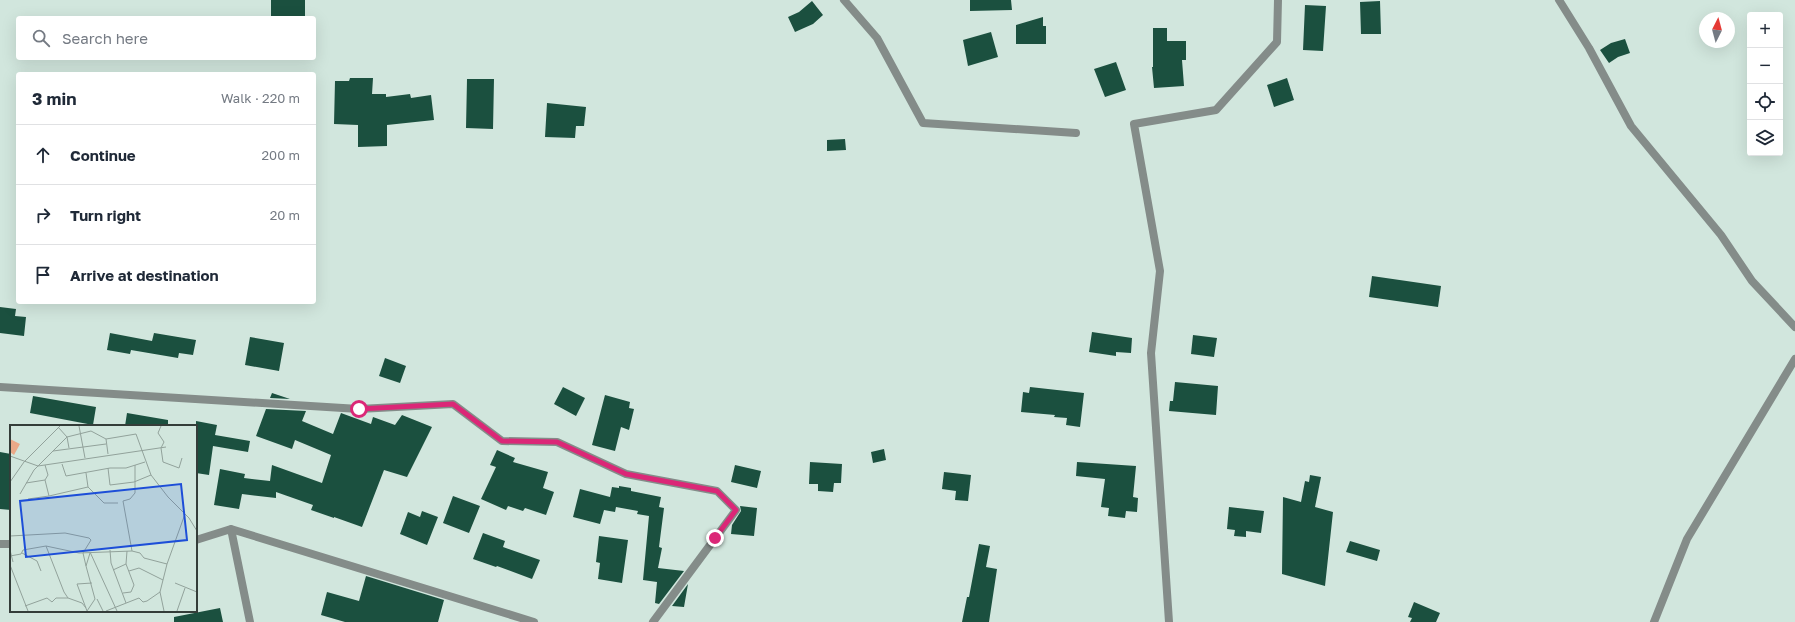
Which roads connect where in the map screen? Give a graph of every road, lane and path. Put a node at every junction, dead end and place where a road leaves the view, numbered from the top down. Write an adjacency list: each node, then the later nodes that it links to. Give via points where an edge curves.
1 (844, 0): 4 (street, via 877,38 923,123)
2 (1278, 0): 13 (street, via 1277,42 1216,110 1134,124 1160,271 1151,354)
3 (1559, 0): 5 (street, via 1589,48 1631,126 1720,235 1752,281)
4 (1076, 133)
5 (1795, 327)
6 (1795, 359): 14 (street, via 1687,539)
7 (0, 387): 12 (street, via 359,409 453,404 502,441 557,442 626,474 717,491 736,510)
8 (231, 529): 9 (street); 10 (street); 11 (street)
9 (197, 540)
10 (250, 622)
11 (534, 622)
12 (653, 622)
13 (1169, 622)
14 (1654, 622)

